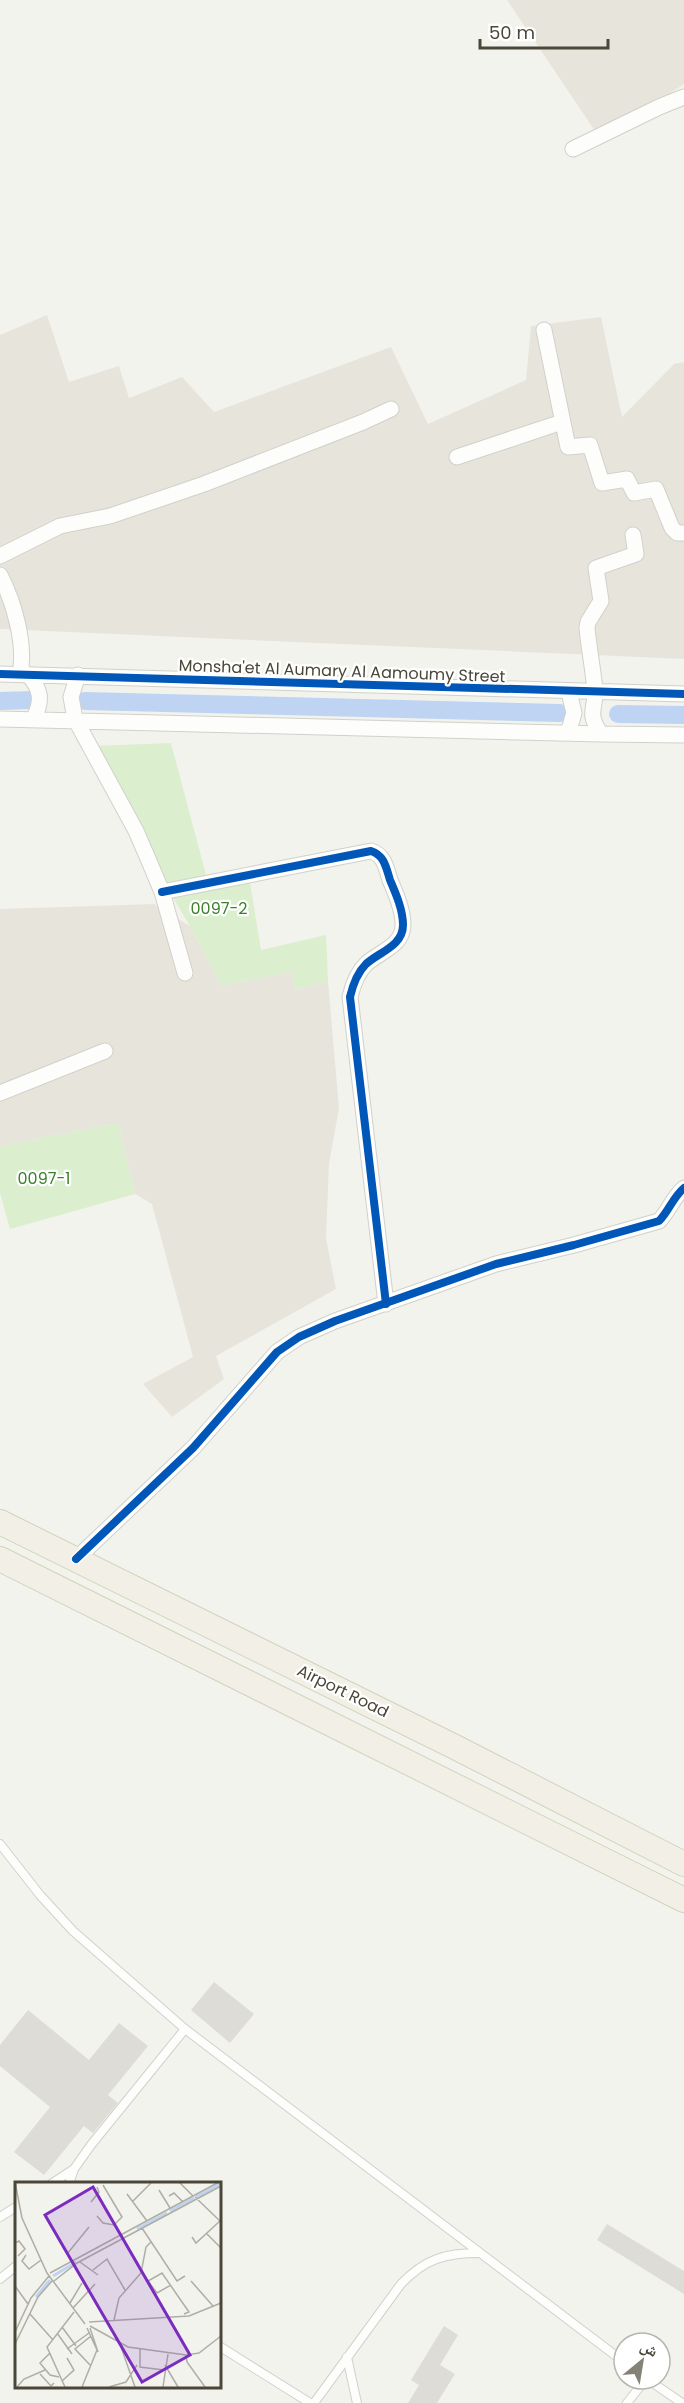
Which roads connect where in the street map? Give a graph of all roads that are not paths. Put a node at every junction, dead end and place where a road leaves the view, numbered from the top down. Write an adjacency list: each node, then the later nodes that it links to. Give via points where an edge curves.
1 (684, 97): 2 (street)
2 (573, 149)
3 (544, 330): 5 (street)
4 (391, 409): 9 (street, via 204,484 110,516 60,526)
5 (562, 422): 6 (street); 7 (street, via 567,447 590,445 601,482 627,479 634,493 656,489 672,528)
6 (457, 457)
7 (684, 533)
8 (633, 535): 15 (street, via 636,554 596,568 601,600 586,628)
9 (0, 556)
10 (0, 575): 12 (street, via 19,631)
11 (0, 674): 12 (street, Monsha'et Al Aumary Al Aamoumy Street)
12 (24, 674): 13 (street, Monsha'et Al Aumary Al Aamoumy Street); 17 (street, via 36,683 40,695 40,707)
13 (78, 675): 14 (street, Monsha'et Al Aumary Al Aamoumy Street); 19 (street, via 71,697)
14 (569, 692): 15 (street, Monsha'et Al Aumary Al Aamoumy Street); 20 (street, via 573,713)
15 (595, 693): 16 (street, Monsha'et Al Aumary Al Aamoumy Street); 21 (street, via 591,710)
16 (684, 694)
17 (34, 718): 18 (street); 19 (street)
18 (0, 719)
19 (75, 719): 20 (street); 23 (street, via 136,831)
20 (568, 734): 21 (street)
21 (601, 734): 22 (street)
22 (684, 735)
23 (162, 891): 24 (street); 28 (street, via 371,850 382,858 398,901 402,934 365,964 353,983 350,997)
24 (185, 973)
25 (105, 1051): 26 (street)
26 (0, 1093)
27 (684, 1188): 28 (street, via 659,1221 496,1264)
28 (386, 1304): 31 (street, via 335,1321 277,1352 193,1448)
29 (0, 1522): 31 (main road, Airport Road)
30 (0, 1559): 35 (main road, Airport Road)
31 (76, 1559): 34 (main road, Airport Road)
32 (1, 1846): 33 (lane); 36 (lane, via 73,1931)
33 (0, 1858)
34 (684, 1864)
35 (684, 1900)
36 (185, 2029): 37 (lane); 42 (lane)
37 (74, 2169): 38 (lane); 39 (lane)
38 (54, 2182)
39 (70, 2182)
40 (15, 2208): 41 (lane)
41 (0, 2217)
42 (479, 2253): 46 (lane); 47 (lane, via 455,2253 415,2269)
43 (15, 2267): 44 (lane)
44 (0, 2279)
45 (220, 2347): 50 (lane)
46 (612, 2353)
47 (347, 2356): 50 (lane); 51 (lane)
48 (636, 2391): 52 (lane)
49 (664, 2391): 53 (lane)
50 (312, 2403)
51 (357, 2403)
52 (627, 2403)
53 (682, 2403)

